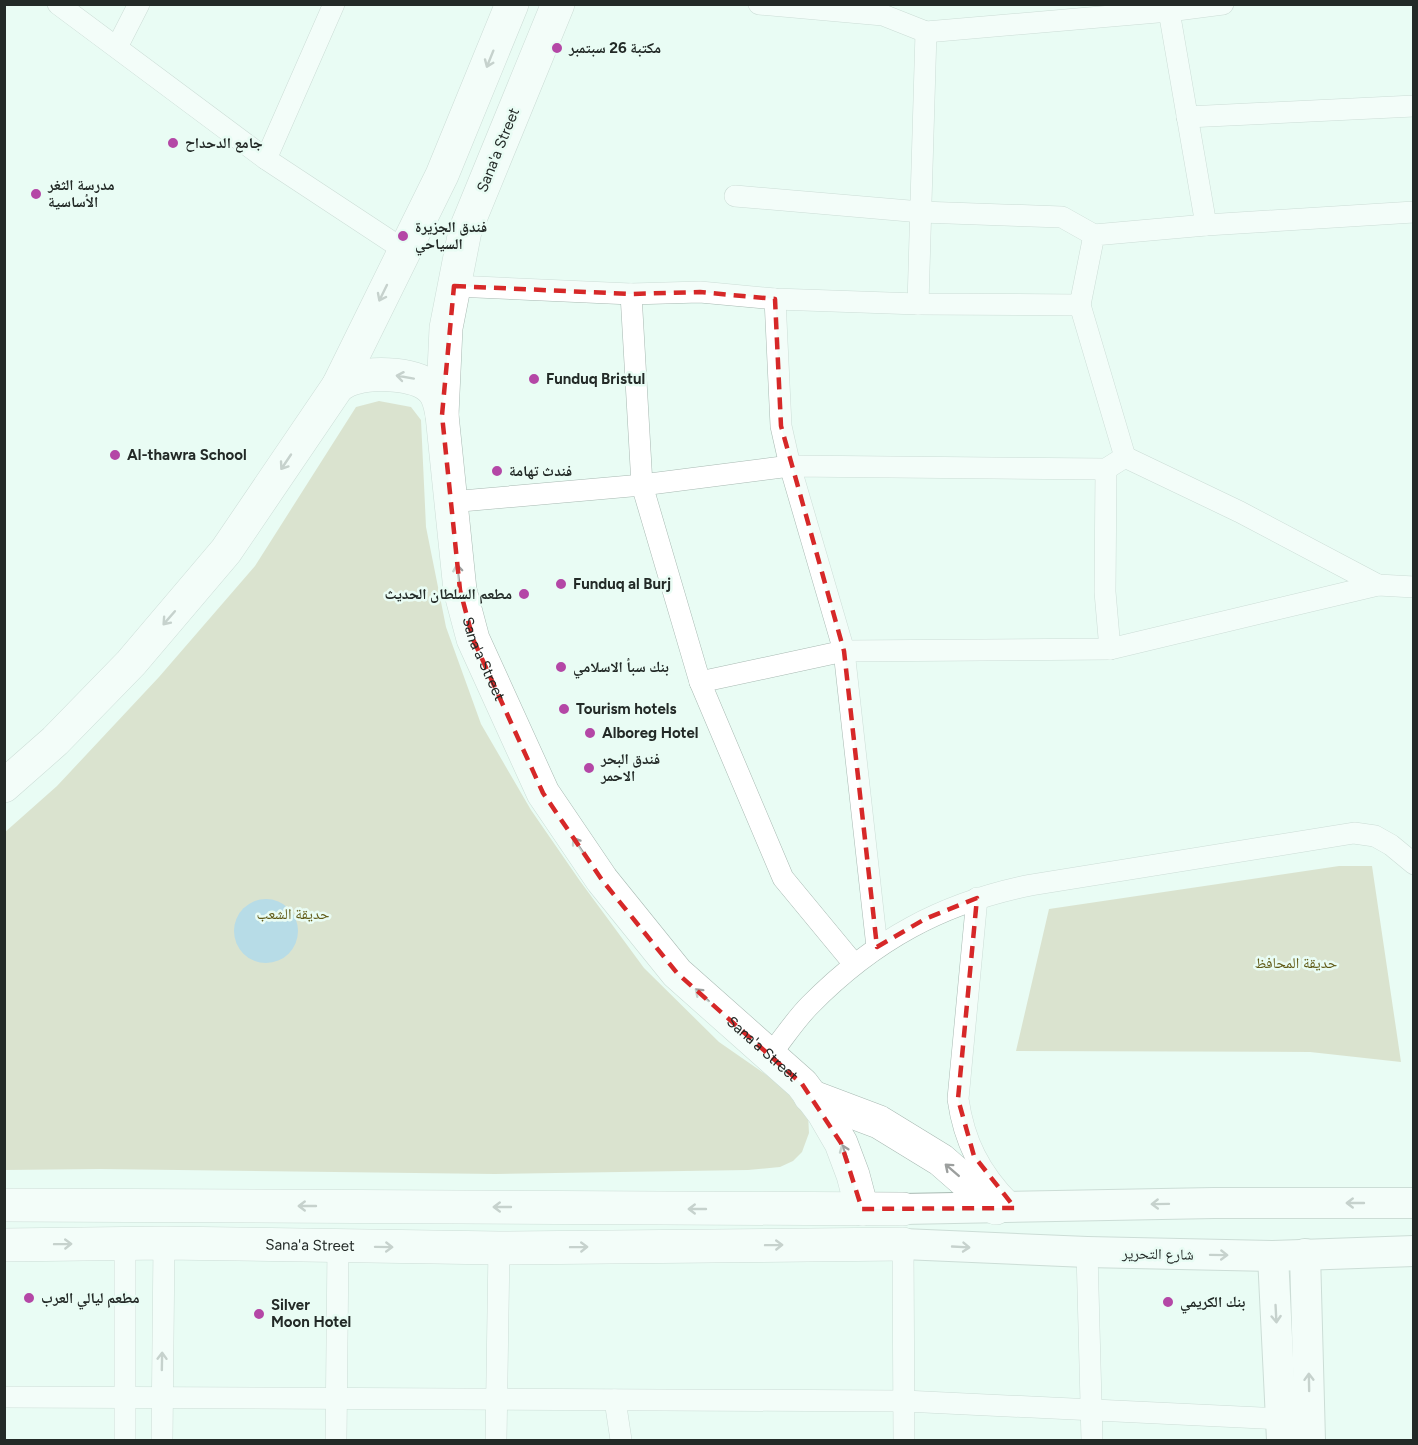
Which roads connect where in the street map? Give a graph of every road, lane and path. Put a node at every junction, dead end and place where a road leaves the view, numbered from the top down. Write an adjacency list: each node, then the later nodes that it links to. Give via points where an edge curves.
1 (58, 4): 11 (street)
2 (139, 4): 11 (street)
3 (334, 4): 14 (street)
4 (512, 4): 20 (highway, one-way to 20, via 441,175)
5 (558, 4): 21 (highway, Sana'a Street, via 465,231)
6 (759, 4): 8 (street)
7 (1223, 4): 9 (street)
8 (883, 10): 10 (street)
9 (1169, 11): 10 (street); 13 (street)
10 (926, 32): 16 (street)
11 (117, 47): 14 (street)
12 (1413, 106): 13 (street)
13 (1187, 117): 18 (street)
14 (266, 159): 20 (street)
15 (735, 196): 16 (street)
16 (921, 212): 19 (street, via 1062,217); 24 (street)
17 (1413, 212): 18 (street)
18 (1206, 225): 19 (street)
19 (1094, 235): 25 (street)
20 (404, 250): 26 (highway, one-way to 26)
21 (453, 286): 22 (street); 27 (highway, Sana'a Street, via 446,328)
22 (631, 294): 23 (street, via 700,292); 31 (street)
23 (775, 299): 24 (street); 29 (street, via 781,426)
24 (918, 304): 25 (street)
25 (1080, 305): 28 (street)
26 (338, 386): 27 (highway, one-way to 26, via 438,397 430,387 414,379 371,376 354,378); 38 (highway, one-way to 38, via 226,551 131,663 55,741)
27 (442, 415): 32 (highway, Sana'a Street)
28 (1125, 457): 30 (street); 33 (street)
29 (789, 466): 30 (street); 31 (street); 36 (street)
30 (1106, 469): 35 (street, via 1105,592)
31 (642, 485): 32 (street); 37 (street)
32 (450, 502): 43 (highway, Sana'a Street, one-way to 32, via 677,972 602,880 543,793 473,639 460,590)
33 (1378, 585): 34 (street); 35 (street)
34 (1413, 588)
35 (1110, 649): 36 (street)
36 (844, 651): 37 (street); 41 (street)
37 (700, 682): 42 (street, via 783,878)
38 (4, 786)
39 (1413, 866): 40 (street, via 1375,836 1354,833 1031,885)
40 (977, 898): 41 (street, via 925,919); 47 (street, via 958,1099 961,1121 974,1156)
41 (877, 947): 42 (street)
42 (854, 964): 43 (street, via 808,1006)
43 (770, 1055): 44 (highway, Sana'a Street)
44 (810, 1096): 47 (highway, one-way to 44, via 941,1160 879,1122); 48 (highway, Sana'a Street, one-way to 44, via 841,1143)
45 (4, 1205): 48 (highway, one-way to 45)
46 (1410, 1207): 47 (main road, one-way to 47, via 1214,1203)
47 (1006, 1208): 49 (main road)
48 (862, 1209): 49 (highway)
49 (903, 1209)
50 (164, 1243): 51 (highway, Sana'a Street); 54 (highway, Sana'a Street); 62 (street, one-way to 50)
51 (125, 1244): 53 (highway, Sana'a Street, one-way to 51); 61 (street)
52 (903, 1244): 55 (highway, Sana'a Street, one-way to 52); 57 (main road, شارع التحرير, one-way to 57); 66 (street)
53 (4, 1245)
54 (338, 1246): 55 (highway, Sana'a Street, one-way to 55); 63 (street)
55 (499, 1248): 64 (street)
56 (1410, 1248): 58 (main road, شارع التحرير)
57 (1087, 1252): 59 (main road, شارع التحرير, one-way to 59); 67 (street)
58 (1305, 1254): 59 (main road, شارع التحرير); 76 (main road, one-way to 58)
59 (1273, 1256): 68 (main road, one-way to 68)
60 (4, 1397): 61 (street)
61 (125, 1397): 62 (street); 69 (street)
62 (162, 1397): 63 (street); 70 (street)
63 (336, 1398): 64 (street); 71 (street)
64 (497, 1399): 65 (street); 72 (street)
65 (615, 1400): 66 (street); 73 (street)
66 (904, 1401): 67 (street); 74 (street)
67 (1091, 1410): 68 (street); 75 (street)
68 (1282, 1430)
69 (125, 1440)
70 (162, 1440)
71 (336, 1440)
72 (496, 1440)
73 (621, 1440)
74 (904, 1440)
75 (1092, 1440)
76 (1310, 1440)

